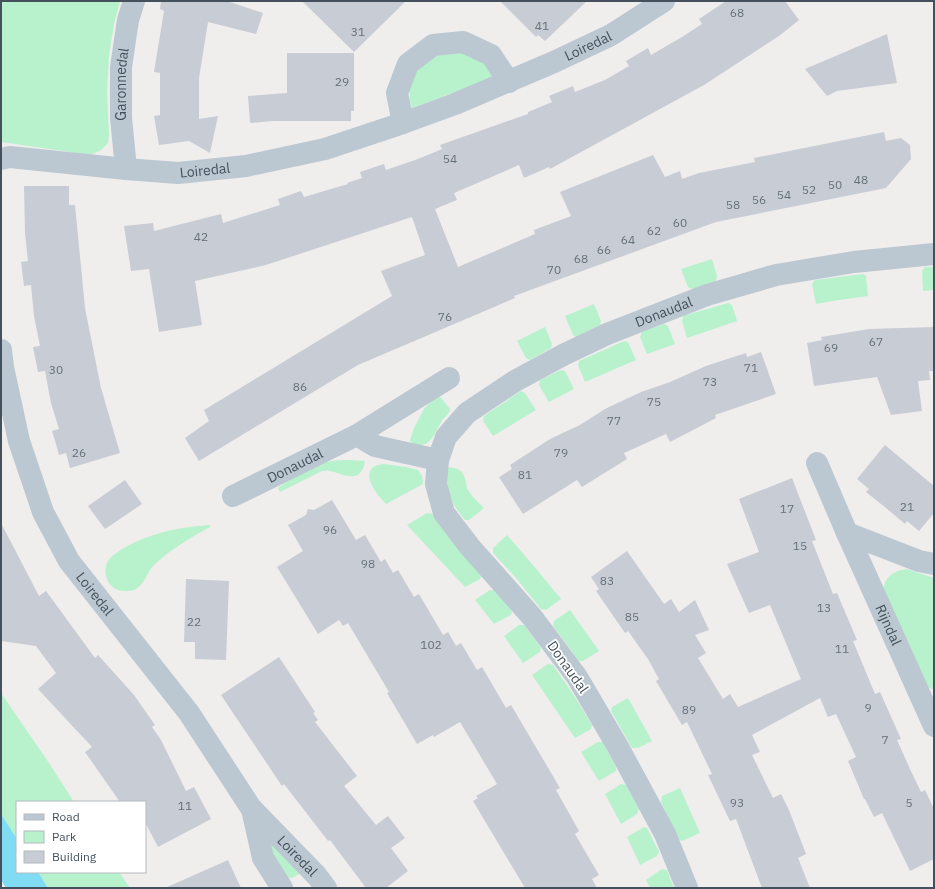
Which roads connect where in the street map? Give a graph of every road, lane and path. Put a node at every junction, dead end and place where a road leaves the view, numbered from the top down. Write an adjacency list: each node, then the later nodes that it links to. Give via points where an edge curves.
1 (134, 1): 6 (street, Garonnedal, via 128,20 121,67 121,118)
2 (664, 1): 3 (street, Loiredal, via 611,35)
3 (509, 82): 4 (street, Loiredal); 4 (street, via 491,55 463,42 432,46 408,64 397,93)
4 (403, 123): 6 (street, Loiredal, via 325,149 246,166 178,173)
5 (1, 159): 6 (street, Loiredal, via 10,157)
6 (126, 169)
7 (934, 254): 11 (street, Donaudal, via 854,262 776,275 707,295 607,334 515,381 467,413 446,437)
8 (1, 350): 17 (street, Loiredal, via 19,441 43,512 68,562 189,713)
9 (449, 378): 10 (street, Donaudal)
10 (357, 435): 11 (street, via 375,446); 13 (street, Donaudal)
11 (438, 460): 20 (street, Donaudal, via 436,484 444,513 470,547 532,617 577,677 665,834)
12 (818, 463): 14 (street, Rijndal)
13 (233, 496)
14 (847, 533): 15 (street, via 919,561); 16 (street, Rijndal)
15 (934, 564)
16 (933, 719)
17 (251, 808): 18 (street, Loiredal, via 263,858); 19 (street, Loiredal)
18 (282, 888)
19 (326, 888)
20 (687, 888)

